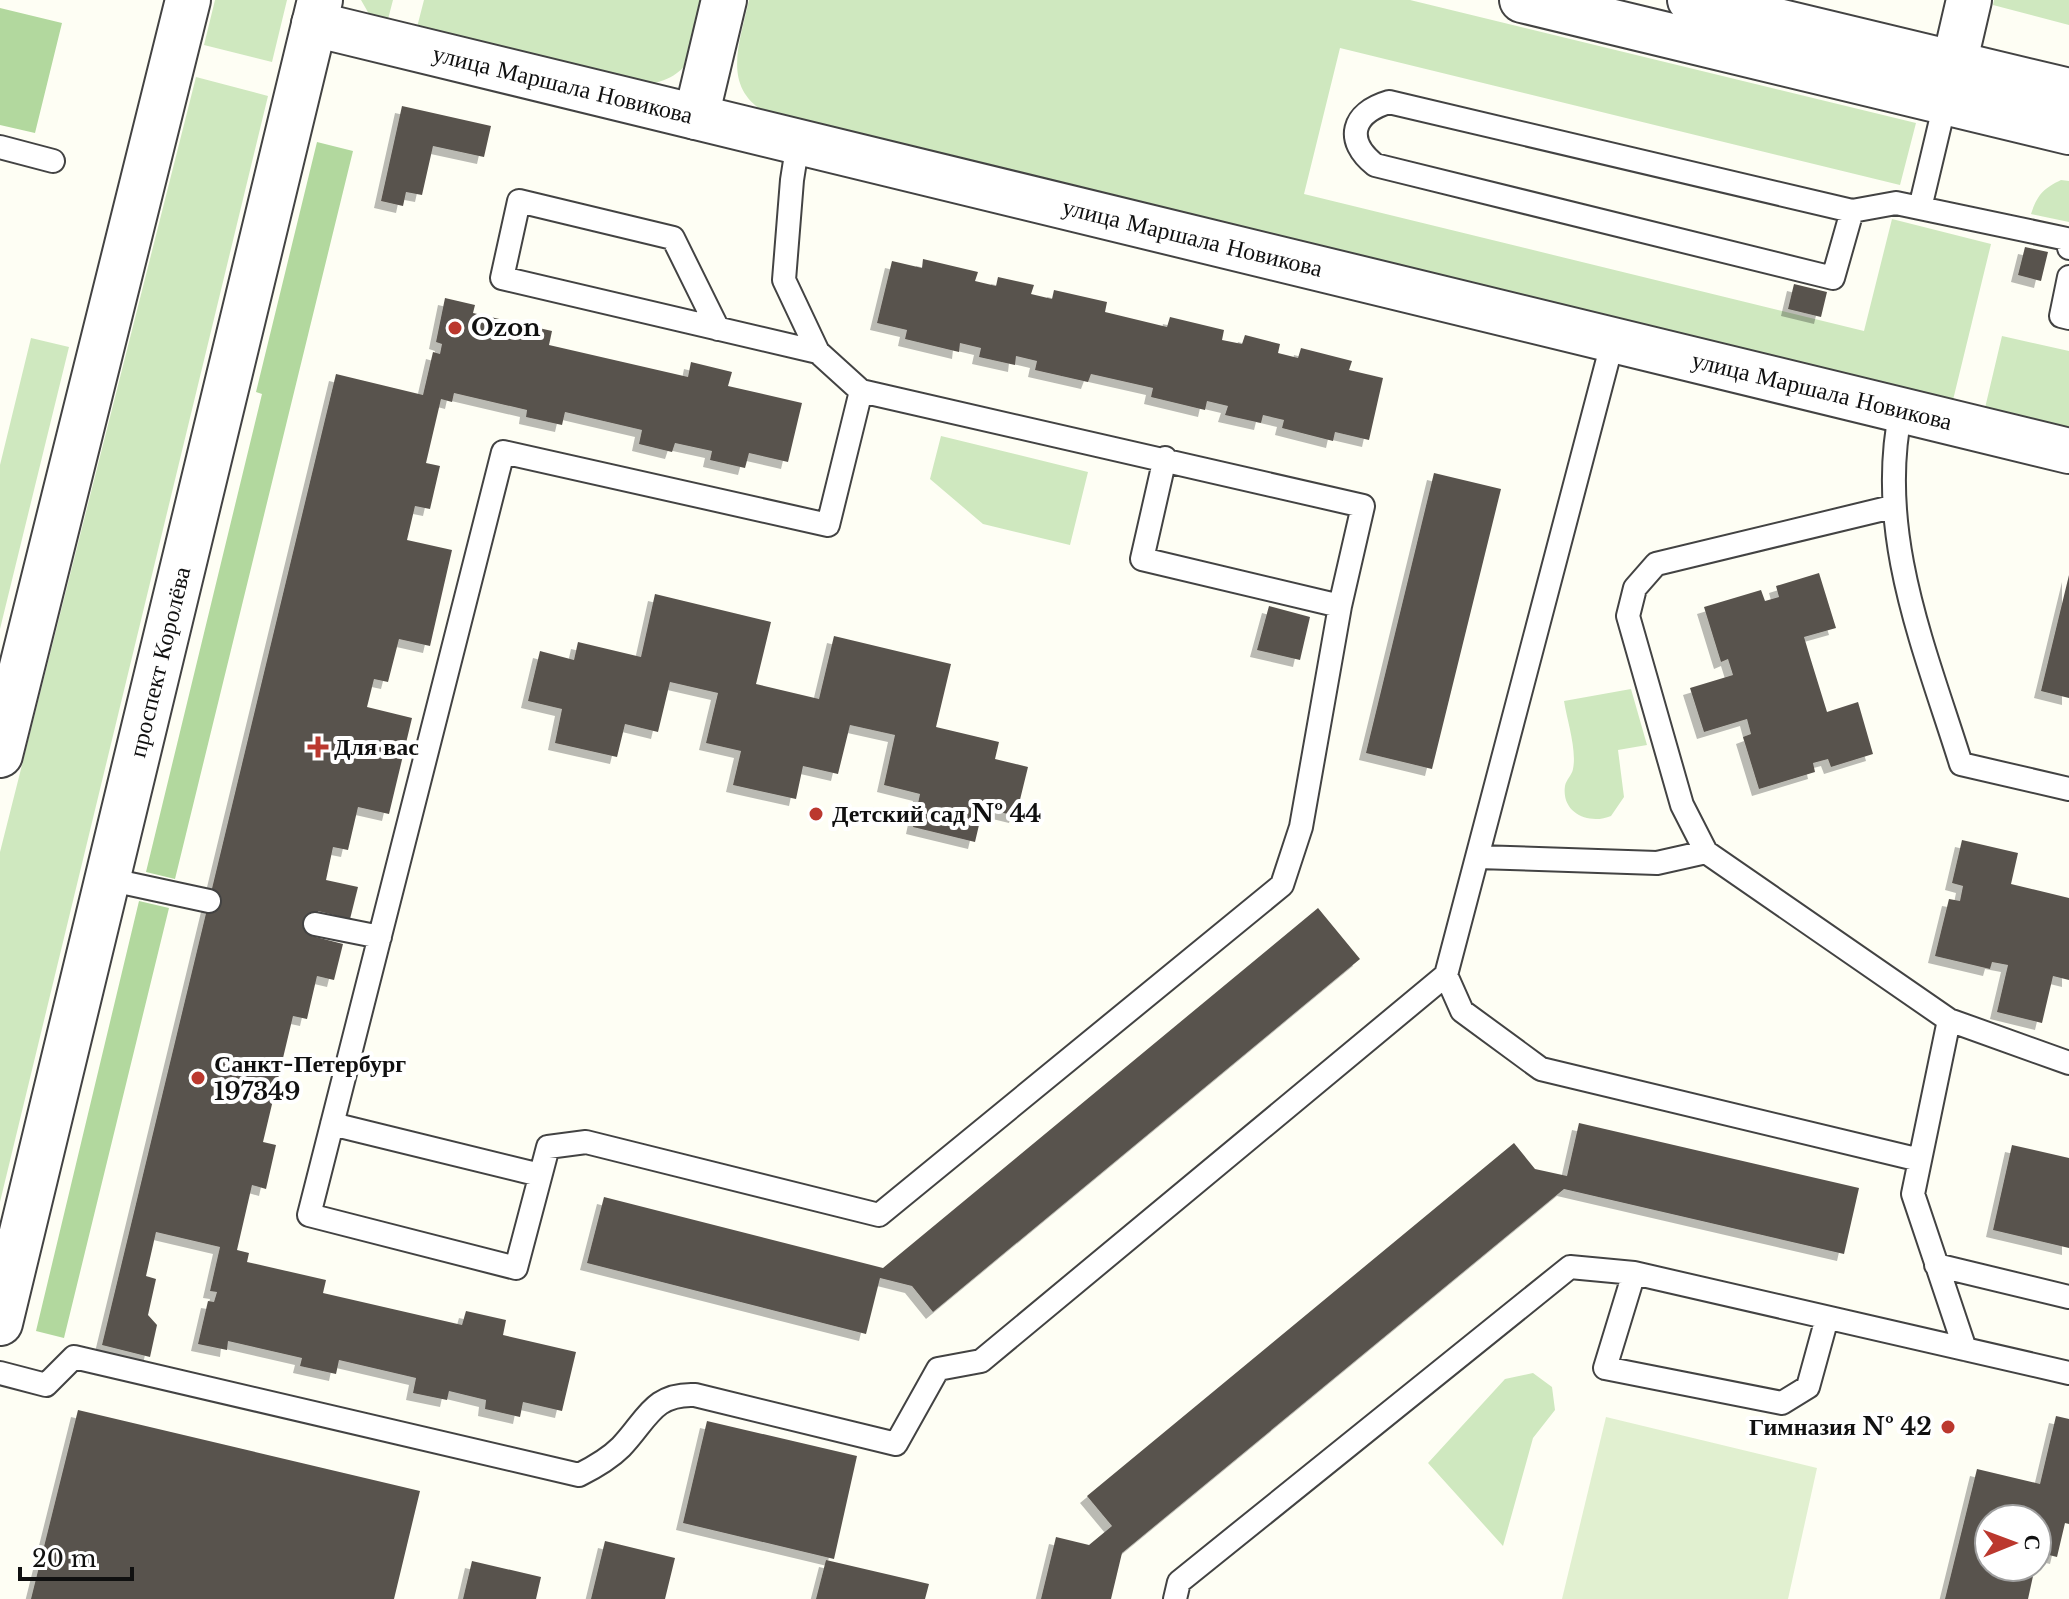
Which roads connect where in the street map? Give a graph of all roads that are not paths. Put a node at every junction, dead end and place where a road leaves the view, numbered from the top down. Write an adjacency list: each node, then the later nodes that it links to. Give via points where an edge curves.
1 (188, 0): 28 (street)
2 (724, 0): 9 (street)
3 (1522, 0): 7 (street)
4 (1690, 0): 7 (street)
5 (1969, 0): 7 (street)
6 (317, 12): 9 (street, улица Маршала Новикова); 32 (street, проспект Королёва)
7 (1950, 83): 8 (street); 10 (street); 14 (lane)
8 (2069, 91)
9 (696, 117): 11 (street, улица Маршала Новикова)
10 (2069, 132)
11 (798, 142): 20 (street, улица Маршала Новикова); 21 (lane, via 784,280)
12 (0, 147): 13 (lane)
13 (53, 161)
14 (1920, 208): 15 (lane, via 1896,203); 16 (lane, via 2067,239)
15 (1852, 211): 15 (lane, via 1833,278 1375,165 1358,146 1358,121 1370,108 1389,102)
16 (2069, 248)
17 (2069, 277): 18 (lane, via 2061,316)
18 (2069, 318)
19 (718, 329): 19 (lane, via 502,278 519,201 673,238); 21 (lane)
20 (1613, 340): 23 (street, улица Маршала Новикова); 31 (lane)
21 (818, 352): 22 (lane)
22 (861, 391): 25 (lane); 35 (lane, via 828,525 503,452)
23 (1901, 410): 24 (street, улица Маршала Новикова); 26 (lane, via 1893,446)
24 (2069, 451)
25 (1165, 458): 27 (lane, via 1363,506); 27 (lane, via 1142,559)
26 (1892, 507): 29 (lane, via 1905,582 1961,764); 30 (lane, via 1656,564 1635,588 1628,616 1682,805)
27 (1340, 606): 41 (lane, via 1301,827 1282,885 879,1215 586,1142 548,1147)
28 (2, 742)
29 (2069, 789)
30 (1706, 852): 31 (lane, via 1657,863); 37 (lane)
31 (1478, 857): 36 (lane)
32 (107, 879): 33 (lane); 46 (street, проспект Королёва)
33 (209, 901)
34 (315, 924): 35 (lane)
35 (380, 937): 39 (lane)
36 (1446, 975): 40 (lane, via 1462,1011 1541,1069); 48 (lane, via 981,1361 938,1369 896,1444 695,1395 676,1395 657,1404 600,1465 579,1475 74,1357 46,1385)
37 (1949, 1020): 38 (lane); 40 (lane)
38 (2069, 1063)
39 (332, 1124): 41 (lane); 41 (lane, via 309,1215 516,1268)
40 (1920, 1160): 42 (lane, via 1913,1194)
41 (540, 1175)
42 (1936, 1265): 44 (lane); 47 (lane)
43 (1634, 1273): 45 (lane); 45 (lane, via 1605,1368 1782,1403 1808,1387); 50 (lane, via 1570,1267 1179,1582)
44 (2069, 1297)
45 (1827, 1318): 47 (lane)
46 (0, 1323)
47 (1965, 1349): 49 (lane)
48 (0, 1373)
49 (2069, 1373)
50 (1175, 1599)

